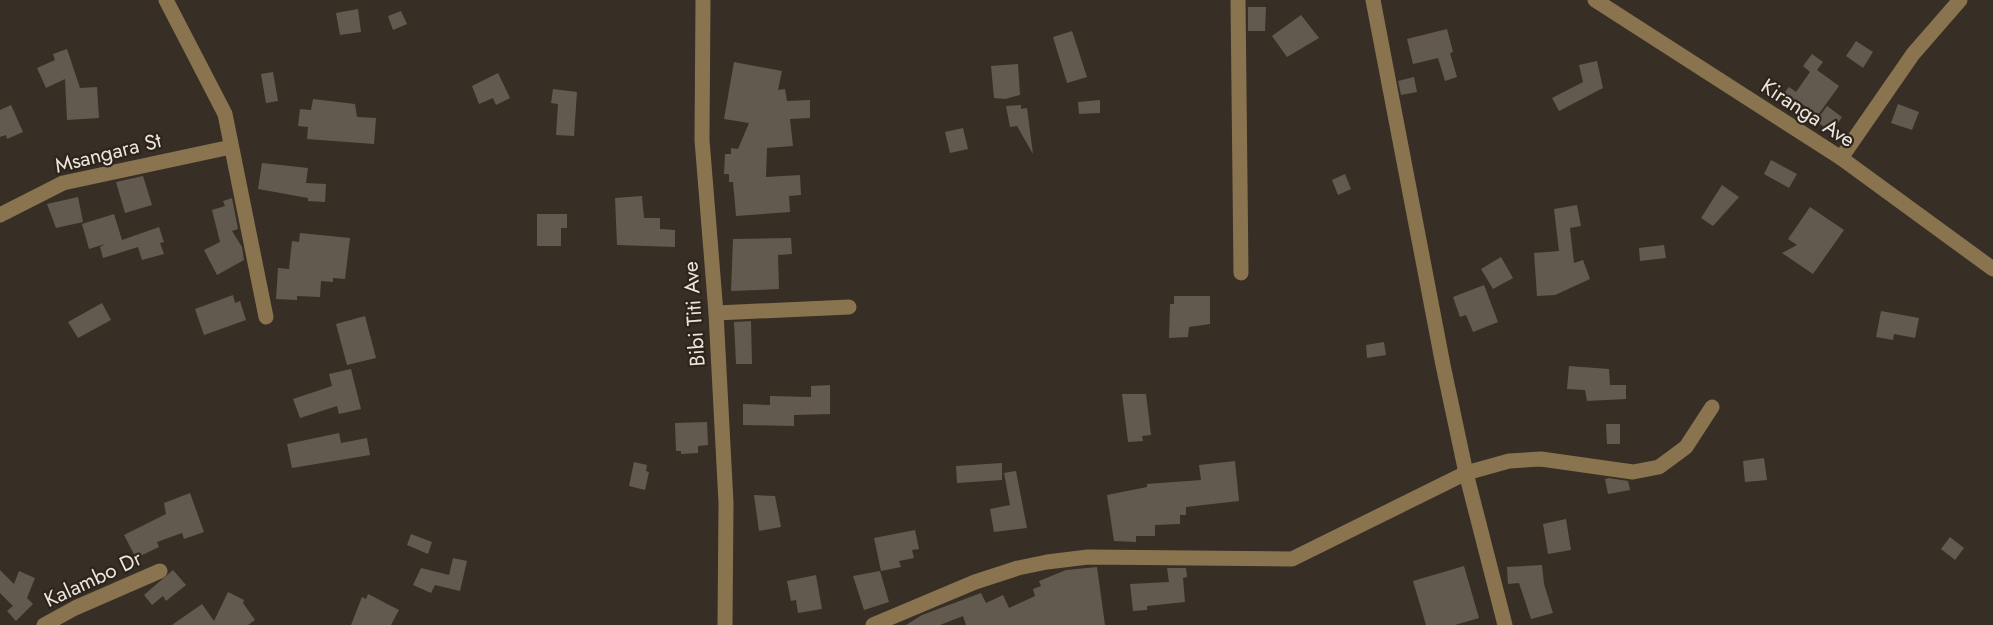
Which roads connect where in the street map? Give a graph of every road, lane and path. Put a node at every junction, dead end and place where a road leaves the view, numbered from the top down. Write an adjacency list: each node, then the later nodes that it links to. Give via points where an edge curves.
1 (166, 0): 7 (street, via 219,96)
2 (703, 0): 13 (street, Bibi Titi Ave, via 702,140)
3 (1238, 0): 11 (street)
4 (1373, 0): 16 (street)
5 (1595, 0): 8 (street, Kiranga Ave)
6 (1960, 0): 8 (street, via 1913,54)
7 (231, 147): 9 (street, Msangara St, via 63,183); 14 (street)
8 (1841, 158): 10 (street, Kiranga Ave)
9 (0, 215)
10 (1993, 268)
11 (1241, 273)
12 (849, 307): 13 (street)
13 (717, 313): 19 (street, Bibi Titi Ave, via 726,503)
14 (266, 317)
15 (1712, 407): 16 (street, via 1686,447 1659,467 1632,472 1524,459)
16 (1466, 473): 20 (street, via 1292,559 1099,557 1047,562 975,582); 21 (street)
17 (160, 572): 18 (street, Kalambo Dr)
18 (44, 625)
19 (725, 625)
20 (873, 625)
21 (1505, 625)

